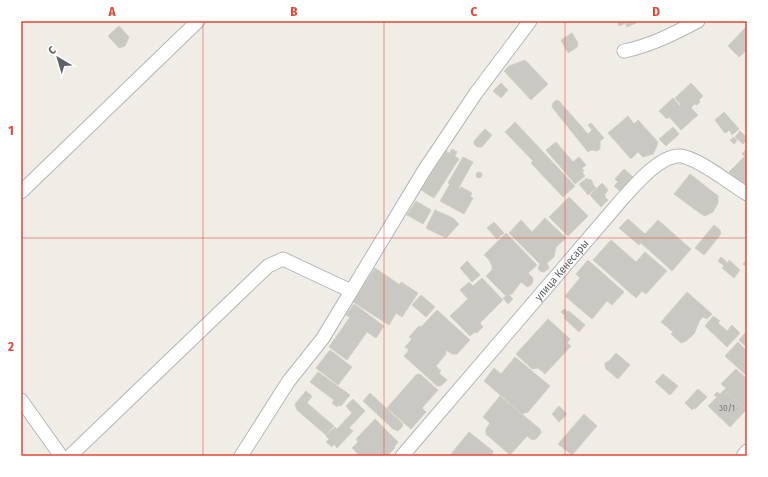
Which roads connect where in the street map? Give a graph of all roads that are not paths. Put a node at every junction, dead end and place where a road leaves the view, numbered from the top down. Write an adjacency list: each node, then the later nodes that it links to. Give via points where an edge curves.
1 (198, 21): 5 (street)
2 (530, 21): 7 (street, via 476,93)
3 (698, 21): 4 (street, via 644,46)
4 (624, 51)
5 (21, 192)
6 (747, 194): 13 (street, улица Кенесары, via 696,161 681,156 667,159 631,189)
7 (351, 291): 11 (street, via 283,259 268,266); 12 (street, via 323,338 288,382)
8 (21, 400): 10 (street)
9 (747, 451): 14 (street)
10 (61, 456)
11 (70, 456)
12 (241, 456)
13 (402, 456)
14 (743, 456)

